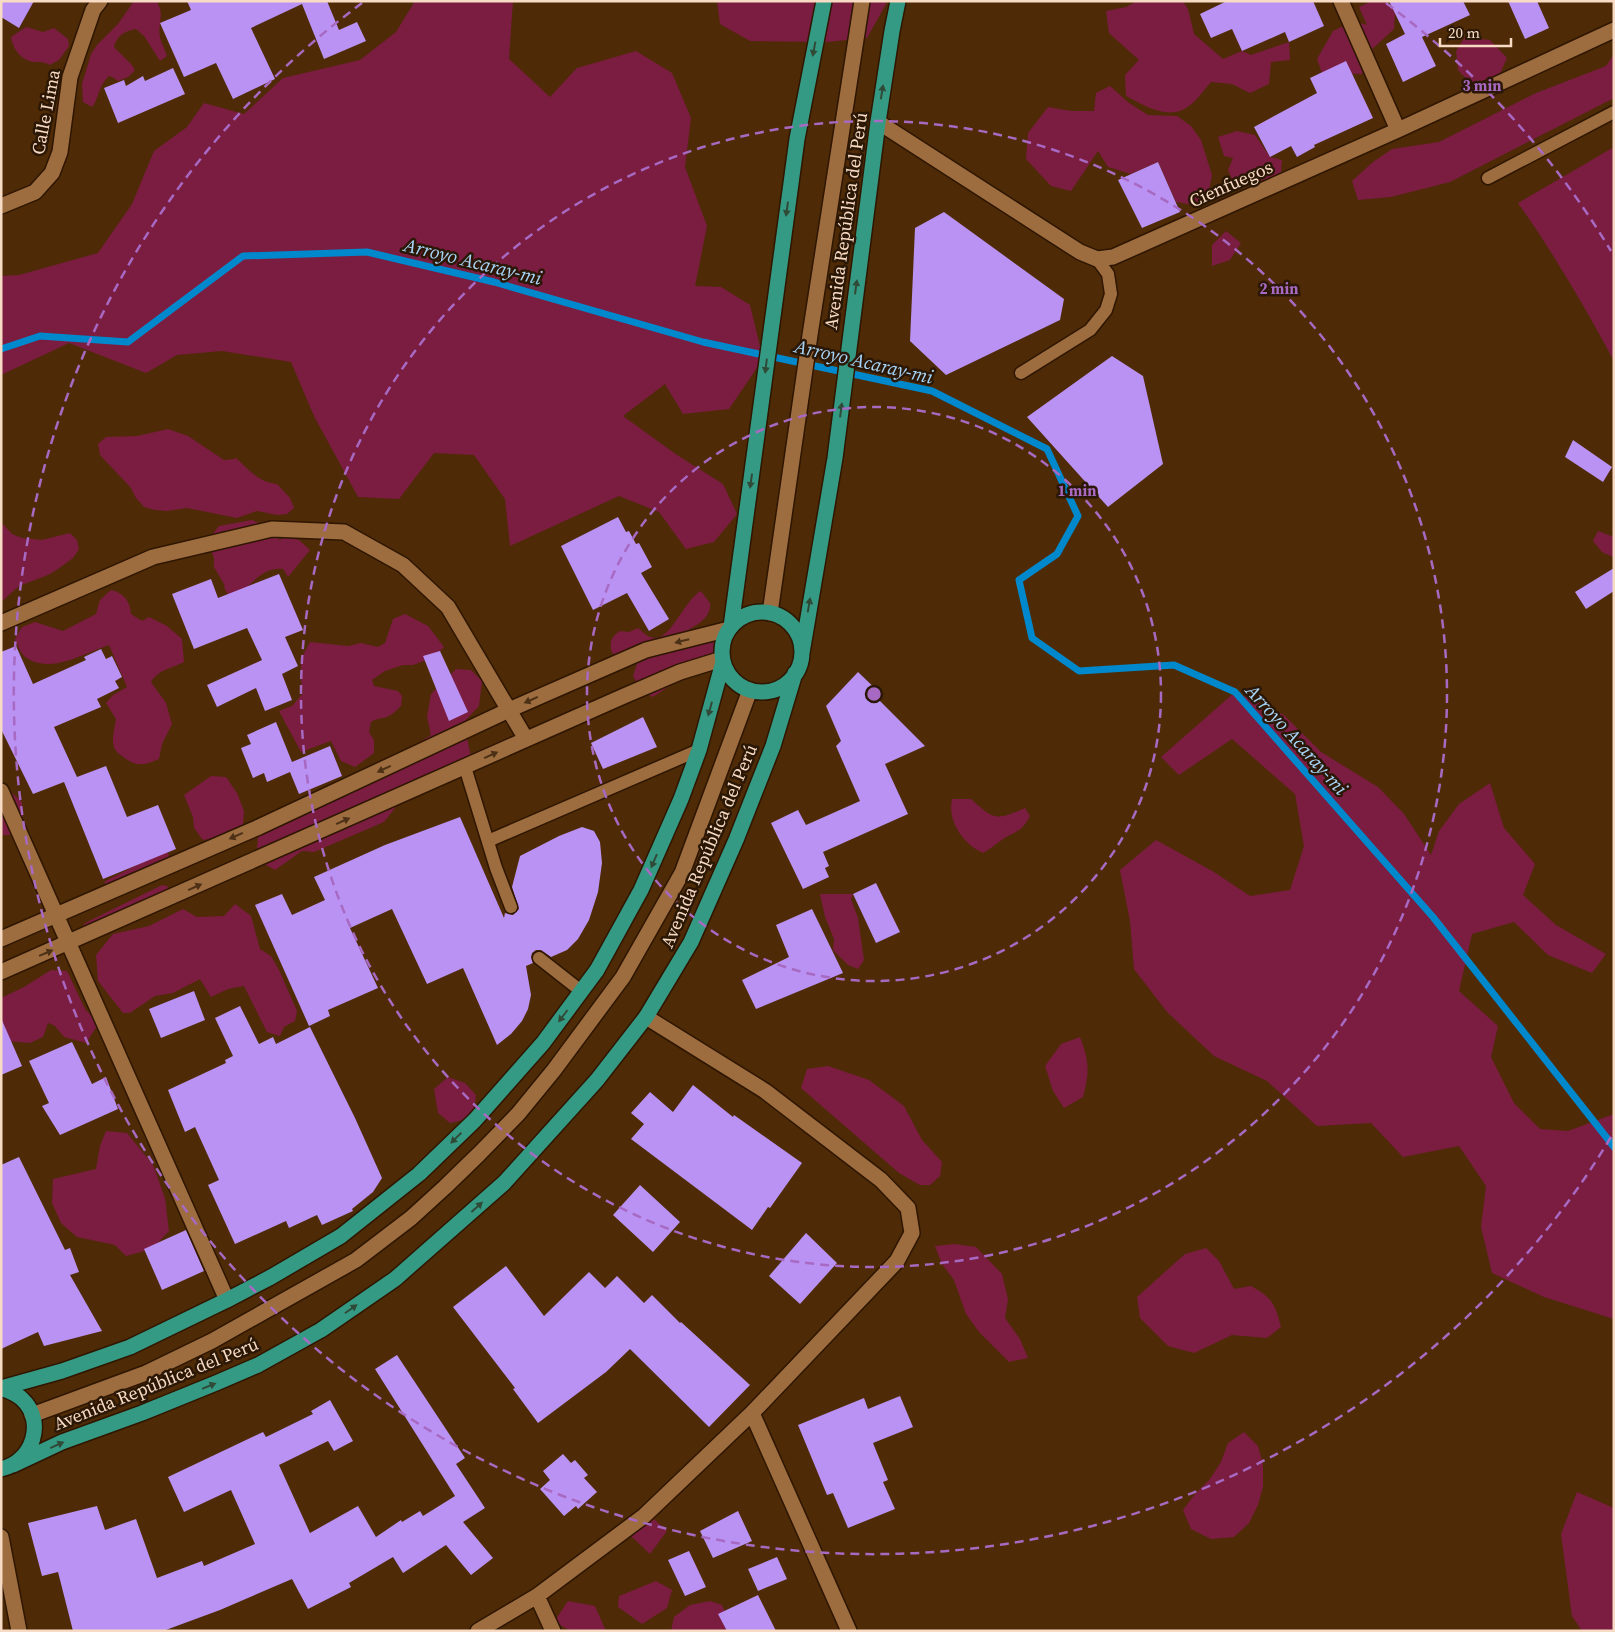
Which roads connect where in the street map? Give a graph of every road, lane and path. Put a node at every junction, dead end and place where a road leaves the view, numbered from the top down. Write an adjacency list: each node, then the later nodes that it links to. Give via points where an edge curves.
1 (100, 1): 11 (street, Calle Lima, via 93,10 70,76 60,152 52,173 35,192)
2 (824, 1): 16 (highway, one-way to 16, via 797,139)
3 (862, 1): 14 (street)
4 (898, 1): 8 (highway, Avenida República del Perú, one-way to 4)
5 (1340, 1): 9 (street)
6 (1614, 30): 9 (street, Cienfuegos)
7 (1614, 112): 10 (lane)
8 (878, 122): 12 (street, via 1080,252); 17 (highway, Avenida República del Perú, one-way to 8, via 835,458)
9 (1398, 130): 12 (street, Cienfuegos, via 1113,257)
10 (1488, 178)
11 (1, 206)
12 (1096, 259): 13 (lane, via 1108,274 1111,294 1106,310 1090,330)
13 (1021, 373)
14 (770, 613): 16 (highway, via 749,614); 17 (highway, via 790,624)
15 (1, 623): 21 (street, via 153,557 272,529 344,532 404,564 448,607)
16 (730, 628): 18 (highway, via 724,638); 21 (street, one-way to 21, via 646,650)
17 (802, 653): 19 (highway)
18 (723, 660): 20 (highway, via 734,681); 22 (street, via 680,672); 23 (highway, one-way to 23)
19 (795, 673): 20 (highway, via 777,689 766,692); 34 (highway, Avenida República del Perú, via 772,746 736,840 691,942)
20 (750, 690): 38 (street, via 682,873 623,977 554,1070 479,1154 411,1218 356,1260 212,1341 146,1373)
21 (509, 710): 22 (street); 28 (street, one-way to 28, via 259,826)
22 (526, 739): 24 (street, one-way to 22)
23 (699, 750): 26 (lane); 33 (highway, one-way to 33, via 641,890 597,970)
24 (465, 767): 26 (lane); 30 (street, one-way to 24)
25 (1, 791): 28 (street)
26 (488, 840): 27 (lane)
27 (511, 907)
28 (56, 915): 29 (street); 30 (street)
29 (1, 940)
30 (69, 944): 32 (street, one-way to 30); 35 (street)
31 (539, 958): 33 (lane)
32 (1, 972)
33 (581, 991): 35 (highway, one-way to 35, via 543,1043 475,1120 418,1174 341,1236)
34 (646, 1017): 37 (street, via 765,1091 881,1180 908,1208 912,1233 897,1261); 39 (highway, Avenida República del Perú, one-way to 34, via 258,1365 321,1330 387,1285 504,1183 597,1080)
35 (227, 1300): 36 (highway, via 114,1353)
36 (1, 1388): 38 (highway, via 23,1400)
37 (752, 1413): 41 (street, via 644,1516); 45 (street)
38 (32, 1415): 39 (highway, via 34,1435 30,1447 23,1457)
39 (7, 1467)
40 (1, 1537): 42 (street)
41 (537, 1596): 43 (street); 44 (street)
42 (19, 1631)
43 (478, 1631)
44 (553, 1631)
45 (849, 1631)

